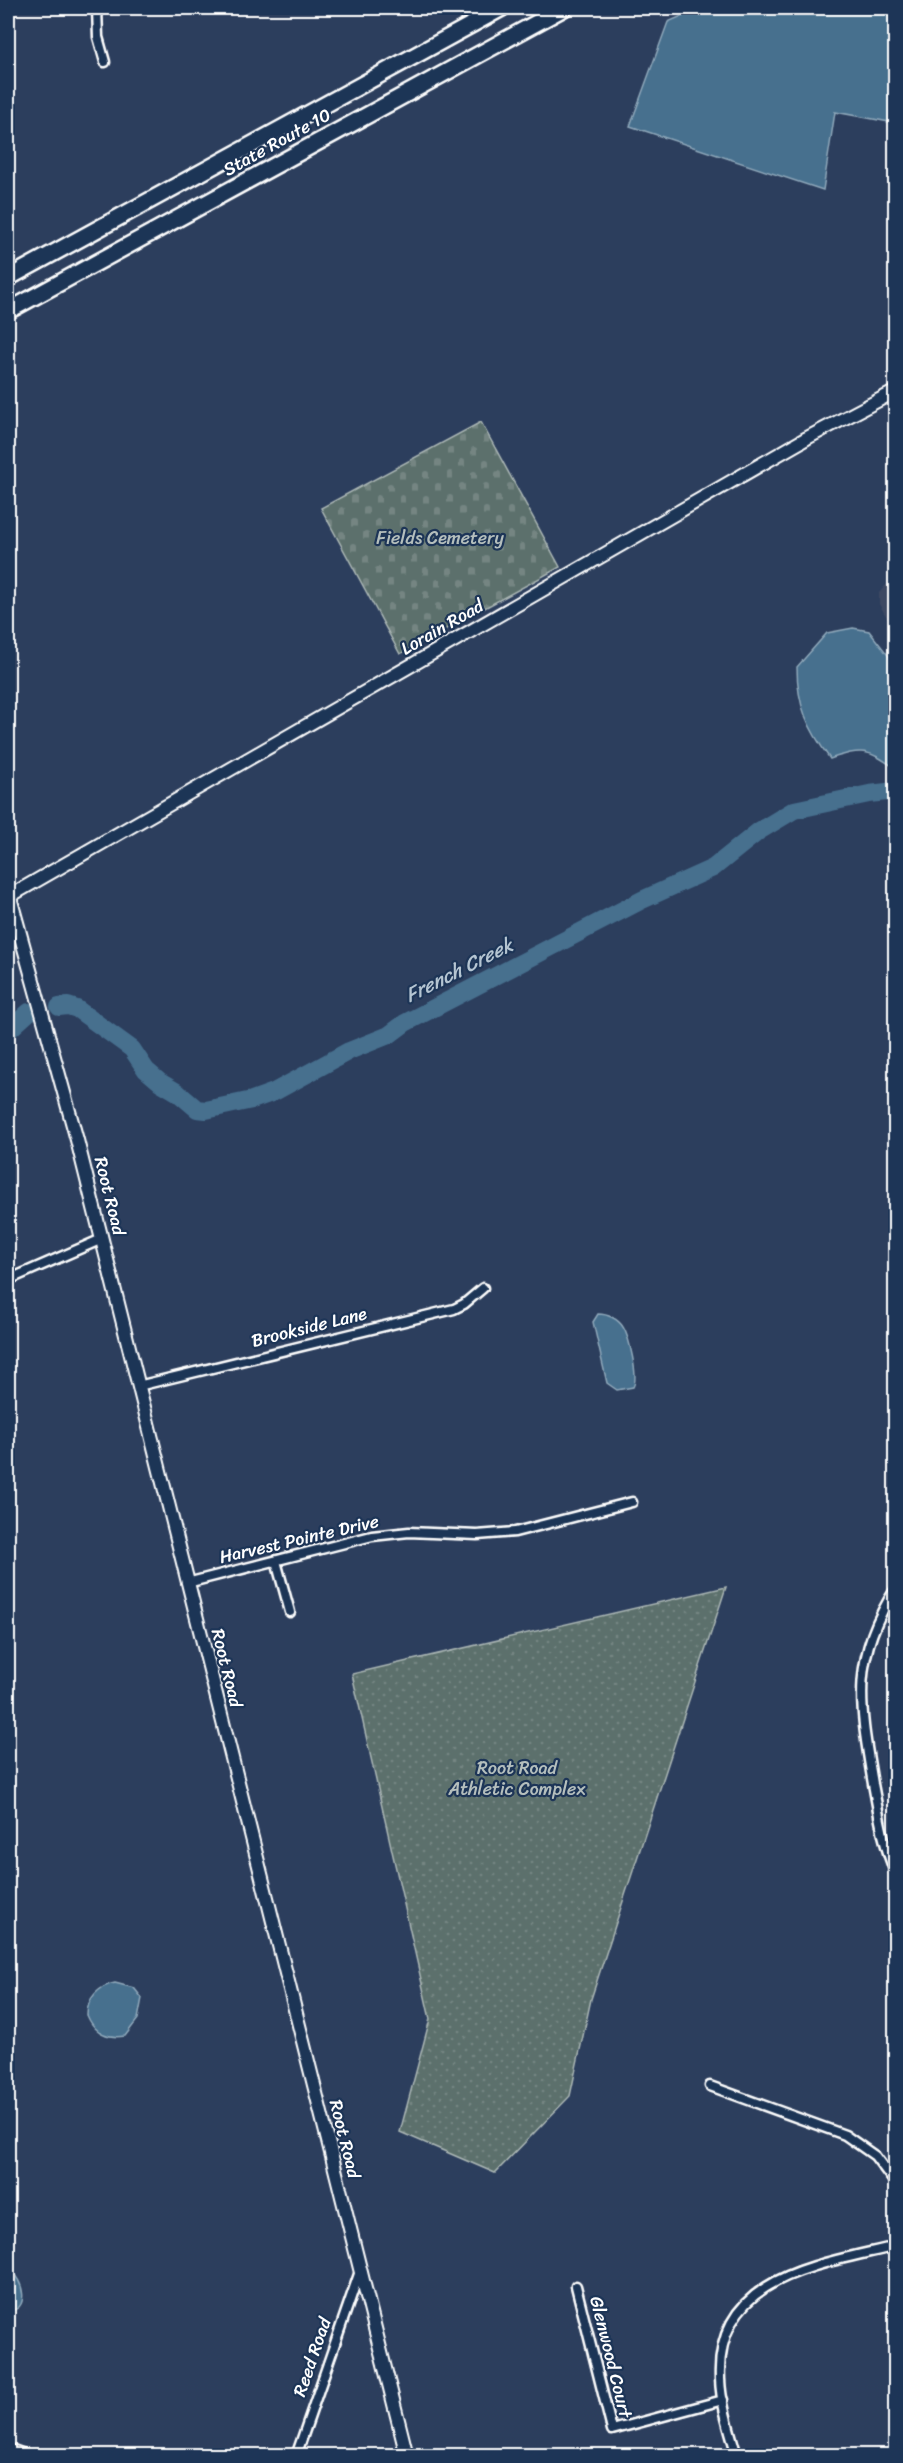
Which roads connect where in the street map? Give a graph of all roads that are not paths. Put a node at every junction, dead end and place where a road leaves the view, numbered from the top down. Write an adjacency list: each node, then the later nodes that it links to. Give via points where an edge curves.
1 (97, 8): 4 (street, via 98,37)
2 (502, 8): 5 (highway, State Route 10)
3 (564, 8): 6 (highway, State Route 10)
4 (105, 62)
5 (8, 278)
6 (8, 311)
7 (896, 391): 8 (street, Lorain Road)
8 (8, 894): 9 (street, Root Road)
9 (102, 1239): 10 (street); 12 (street, Root Road)
10 (8, 1280)
11 (483, 1288): 12 (street, Brookside Lane, via 454,1309)
12 (138, 1386): 15 (street, Root Road)
13 (632, 1502): 14 (street, Harvest Pointe Drive, via 515,1532 383,1534)
14 (276, 1561): 15 (street, Harvest Pointe Drive); 17 (street)
15 (187, 1583): 22 (street, Root Road)
16 (896, 1588): 18 (street, via 868,1644 861,1698 880,1825)
17 (290, 1612)
18 (896, 1874)
19 (710, 2086): 20 (street, via 845,2135 875,2156)
20 (896, 2184)
21 (896, 2246): 24 (street, via 792,2273 753,2296 737,2316 723,2346)
22 (360, 2270): 27 (street, Reed Road); 28 (street, Root Road)
23 (576, 2286): 24 (street, Glenwood Court, via 612,2430)
24 (723, 2400): 29 (street)
25 (8, 2448): 26 (street)
26 (30, 2456)
27 (296, 2456)
28 (407, 2456)
29 (737, 2456)

